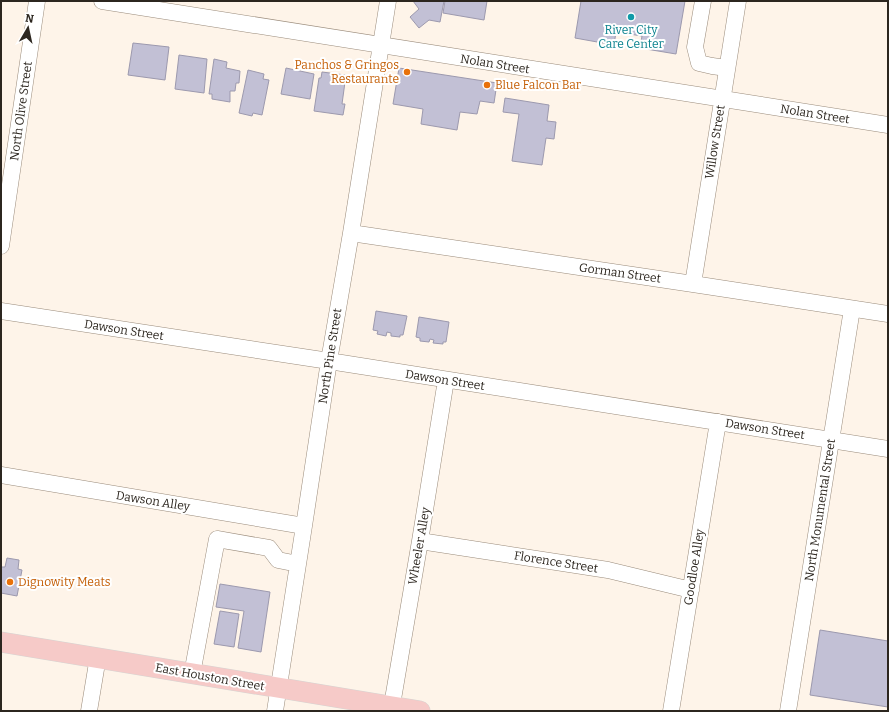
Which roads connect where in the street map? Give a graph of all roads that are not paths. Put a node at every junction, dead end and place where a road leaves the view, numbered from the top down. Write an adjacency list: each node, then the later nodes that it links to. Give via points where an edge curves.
1 (37, 1): 11 (street, North Olive Street)
2 (102, 1): 6 (street, Nolan Street)
3 (388, 1): 6 (street, North Pine Street)
4 (703, 1): 7 (street, via 695,47 699,63)
5 (738, 1): 7 (street, Willow Street)
6 (381, 46): 8 (street, Nolan Street); 10 (street, North Pine Street)
7 (727, 68): 8 (street, Willow Street)
8 (722, 99): 9 (street, Nolan Street); 12 (street, Willow Street)
9 (888, 125)
10 (351, 233): 12 (street, Gorman Street); 16 (street, North Pine Street)
11 (1, 246)
12 (693, 284): 13 (street, Gorman Street)
13 (852, 309): 15 (street, Gorman Street); 19 (street, North Monumental Street)
14 (1, 311): 16 (street, Dawson Street)
15 (888, 314)
16 (329, 361): 17 (street, Dawson Street); 22 (street, North Pine Street)
17 (446, 380): 18 (street, Dawson Street); 23 (street, Wheeler Alley)
18 (718, 422): 19 (street, Dawson Street); 25 (street, Goodloe Alley)
19 (831, 440): 20 (street, Dawson Street); 35 (street, North Monumental Street)
20 (888, 449)
21 (1, 476): 22 (street, Dawson Alley)
22 (304, 526): 24 (street, North Pine Street)
23 (420, 541): 25 (street, Florence Street, via 608,570); 30 (street, Wheeler Alley)
24 (298, 564): 28 (street, via 278,560 269,548 217,539); 29 (street, North Pine Street)
25 (691, 590): 34 (street, Goodloe Alley)
26 (1, 642): 27 (main road, East Houston Street)
27 (98, 657): 28 (main road, East Houston Street); 31 (street)
28 (192, 674): 29 (main road, East Houston Street)
29 (278, 688): 30 (main road, East Houston Street); 32 (street, North Pine Street)
30 (391, 709): 33 (main road, East Houston Street)
31 (89, 711)
32 (275, 711)
33 (420, 711)
34 (671, 711)
35 (788, 711)

